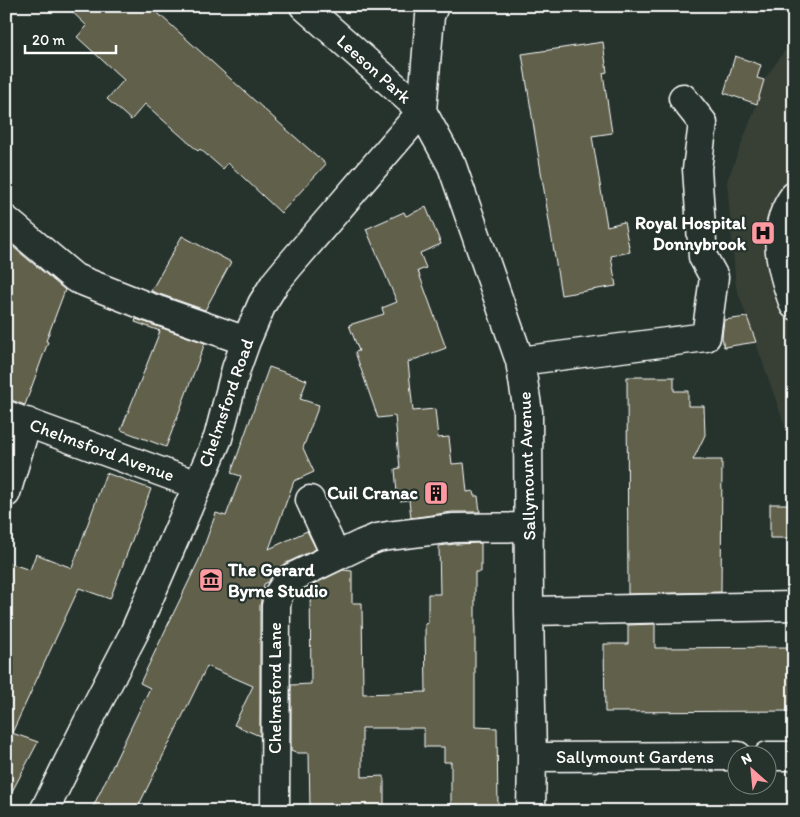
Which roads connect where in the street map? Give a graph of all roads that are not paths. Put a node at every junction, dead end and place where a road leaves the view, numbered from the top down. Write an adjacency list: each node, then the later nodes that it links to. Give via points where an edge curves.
1 (304, 6): 4 (street, Leeson Park)
2 (434, 6): 4 (street, via 430,16)
3 (683, 98): 9 (street, via 703,123 697,170 704,257 714,278 706,336)
4 (422, 111): 8 (street, Chelmsford Road, via 275,283); 9 (street, Sallymount Avenue, via 452,166)
5 (794, 196): 7 (street, via 782,220 779,239 782,264)
6 (6, 220): 8 (street, via 75,278)
7 (794, 306)
8 (246, 341): 11 (street, Chelmsford Road, via 218,438)
9 (520, 362): 14 (street, Sallymount Avenue, via 528,412)
10 (16, 418): 11 (street, Chelmsford Avenue); 12 (street)
11 (197, 485): 20 (street, Chelmsford Road, via 134,633)
12 (6, 493)
13 (310, 500): 15 (street)
14 (529, 527): 15 (street, Chelmsford Lane, via 454,528 388,536); 17 (street, Sallymount Avenue)
15 (336, 556): 21 (street, Chelmsford Lane, via 291,578 278,595 275,618)
16 (794, 606): 17 (street)
17 (529, 611): 19 (street, Sallymount Avenue)
18 (728, 756): 19 (street, Sallymount Gardens)
19 (532, 757): 22 (street, Sallymount Avenue)
20 (44, 811)
21 (275, 811)
22 (531, 811)

